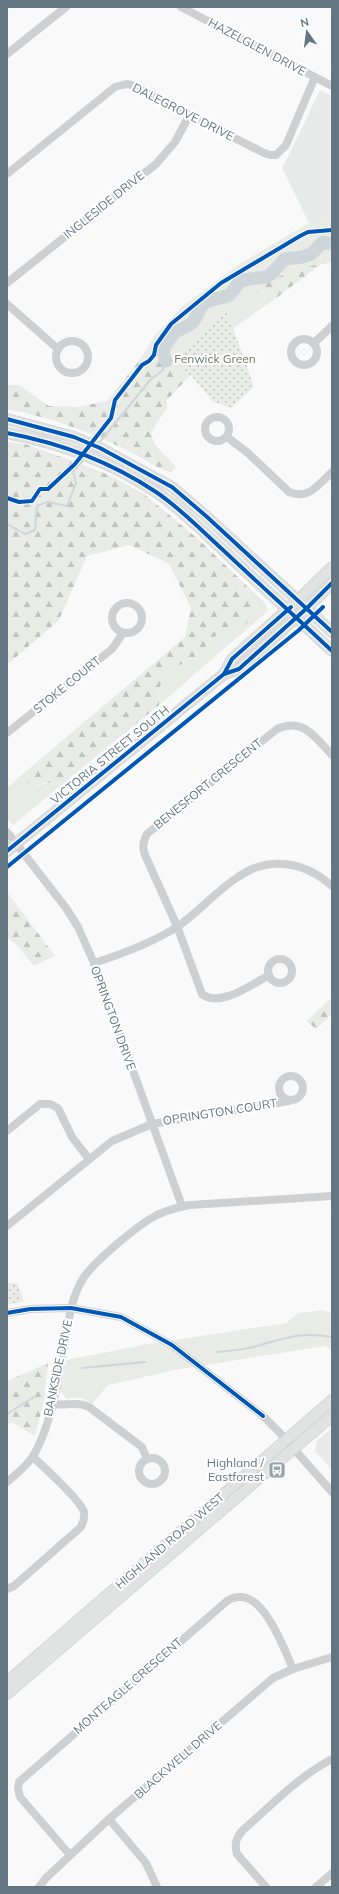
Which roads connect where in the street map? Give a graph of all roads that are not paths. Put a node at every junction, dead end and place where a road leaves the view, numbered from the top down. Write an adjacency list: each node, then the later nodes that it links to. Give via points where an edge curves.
1 (66, 7): 3 (street)
2 (181, 7): 4 (street, HAZELGLEN DRIVE)
3 (7, 54)
4 (315, 77): 5 (street, HAZELGLEN DRIVE); 6 (street, DALEGROVE DRIVE, via 286,145 276,154 264,153)
5 (332, 86)
6 (189, 116): 7 (street, DALEGROVE DRIVE, via 132,85 121,84); 8 (street, INGLESIDE DRIVE, via 175,142 156,164)
7 (7, 174)
8 (7, 283)
9 (7, 304): 12 (street)
10 (332, 326): 11 (street)
11 (314, 343)
12 (58, 348)
13 (7, 420): 19 (main road, via 74,437 115,455 172,487)
14 (7, 433): 21 (main road, via 66,448 131,477 173,505)
15 (227, 437): 16 (street, via 295,495 303,496 311,492)
16 (332, 472)
17 (332, 567): 19 (main road, VICTORIA STREET SOUTH)
18 (332, 583): 20 (main road, VICTORIA STREET SOUTH)
19 (298, 600): 20 (main road); 21 (main road, VICTORIA STREET SOUTH)
20 (307, 608): 22 (main road, VICTORIA STREET SOUTH); 23 (main road)
21 (288, 610): 22 (main road); 26 (main road, VICTORIA STREET SOUTH, via 232,660)
22 (296, 618): 25 (main road); 26 (main road, VICTORIA STREET SOUTH, via 239,669)
23 (332, 632)
24 (123, 633): 27 (street, STOKE COURT, via 112,649)
25 (332, 651)
26 (224, 674): 30 (main road, VICTORIA STREET SOUTH)
27 (7, 733)
28 (332, 755): 33 (street, BENESFORT CRESCENT, via 302,726 283,726 147,834 143,848)
29 (7, 832): 30 (street, OPRINGTON DRIVE)
30 (17, 844): 31 (main road, VICTORIA STREET SOUTH); 34 (street, OPRINGTON DRIVE, via 66,908)
31 (7, 851)
32 (332, 886): 33 (street, via 314,872 292,864 256,867 238,876)
33 (178, 926): 34 (street, via 148,943); 35 (street, BENESFORT CRESCENT, via 199,988 209,999 222,999)
34 (94, 963): 37 (street, OPRINGTON DRIVE)
35 (268, 976)
36 (288, 1101): 37 (street, OPRINGTON COURT)
37 (152, 1124): 39 (street, OPRINGTON COURT, via 112,1140); 41 (street, OPRINGTON DRIVE)
38 (7, 1131): 39 (street, via 40,1104 50,1104 58,1108 72,1137)
39 (89, 1159): 42 (street, OPRINGTON COURT)
40 (332, 1196): 41 (street, BANKSIDE DRIVE)
41 (182, 1206): 43 (street, BANKSIDE DRIVE, via 157,1215 96,1263 84,1277)
42 (7, 1226)
43 (70, 1308): 44 (street, via 30,1309); 46 (street, BANKSIDE DRIVE); 48 (street, via 121,1317 172,1345 263,1416)
44 (7, 1313)
45 (332, 1400): 48 (main road, HIGHLAND ROAD WEST)
46 (52, 1404): 50 (street, BANKSIDE DRIVE, via 45,1431); 51 (street, via 83,1404 89,1407 142,1447)
47 (332, 1416): 49 (main road, HIGHLAND ROAD WEST)
48 (286, 1440): 49 (street); 57 (main road, HIGHLAND ROAD WEST)
49 (294, 1449): 53 (street); 58 (main road, HIGHLAND ROAD WEST)
50 (33, 1457): 52 (street, BANKSIDE DRIVE); 54 (street, via 78,1503 84,1514 83,1522 80,1528 14,1586)
51 (147, 1459)
52 (7, 1482)
53 (332, 1492)
54 (7, 1589)
55 (332, 1658): 56 (street, BLACKWELL DRIVE)
56 (293, 1669): 60 (street, BLACKWELL DRIVE, via 273,1678); 61 (street, MONTEAGLE CRESCENT, via 274,1627 260,1608 239,1596 227,1601 19,1782 20,1797)
57 (7, 1682)
58 (7, 1694)
59 (332, 1759): 65 (street, via 299,1781 236,1838 237,1854)
60 (109, 1819): 61 (street, BLACKWELL DRIVE); 64 (street, via 146,1863)
61 (70, 1855): 63 (street, BLACKWELL DRIVE)
62 (332, 1873): 66 (street)
63 (39, 1887)
64 (157, 1887)
65 (266, 1887)
66 (316, 1887)

